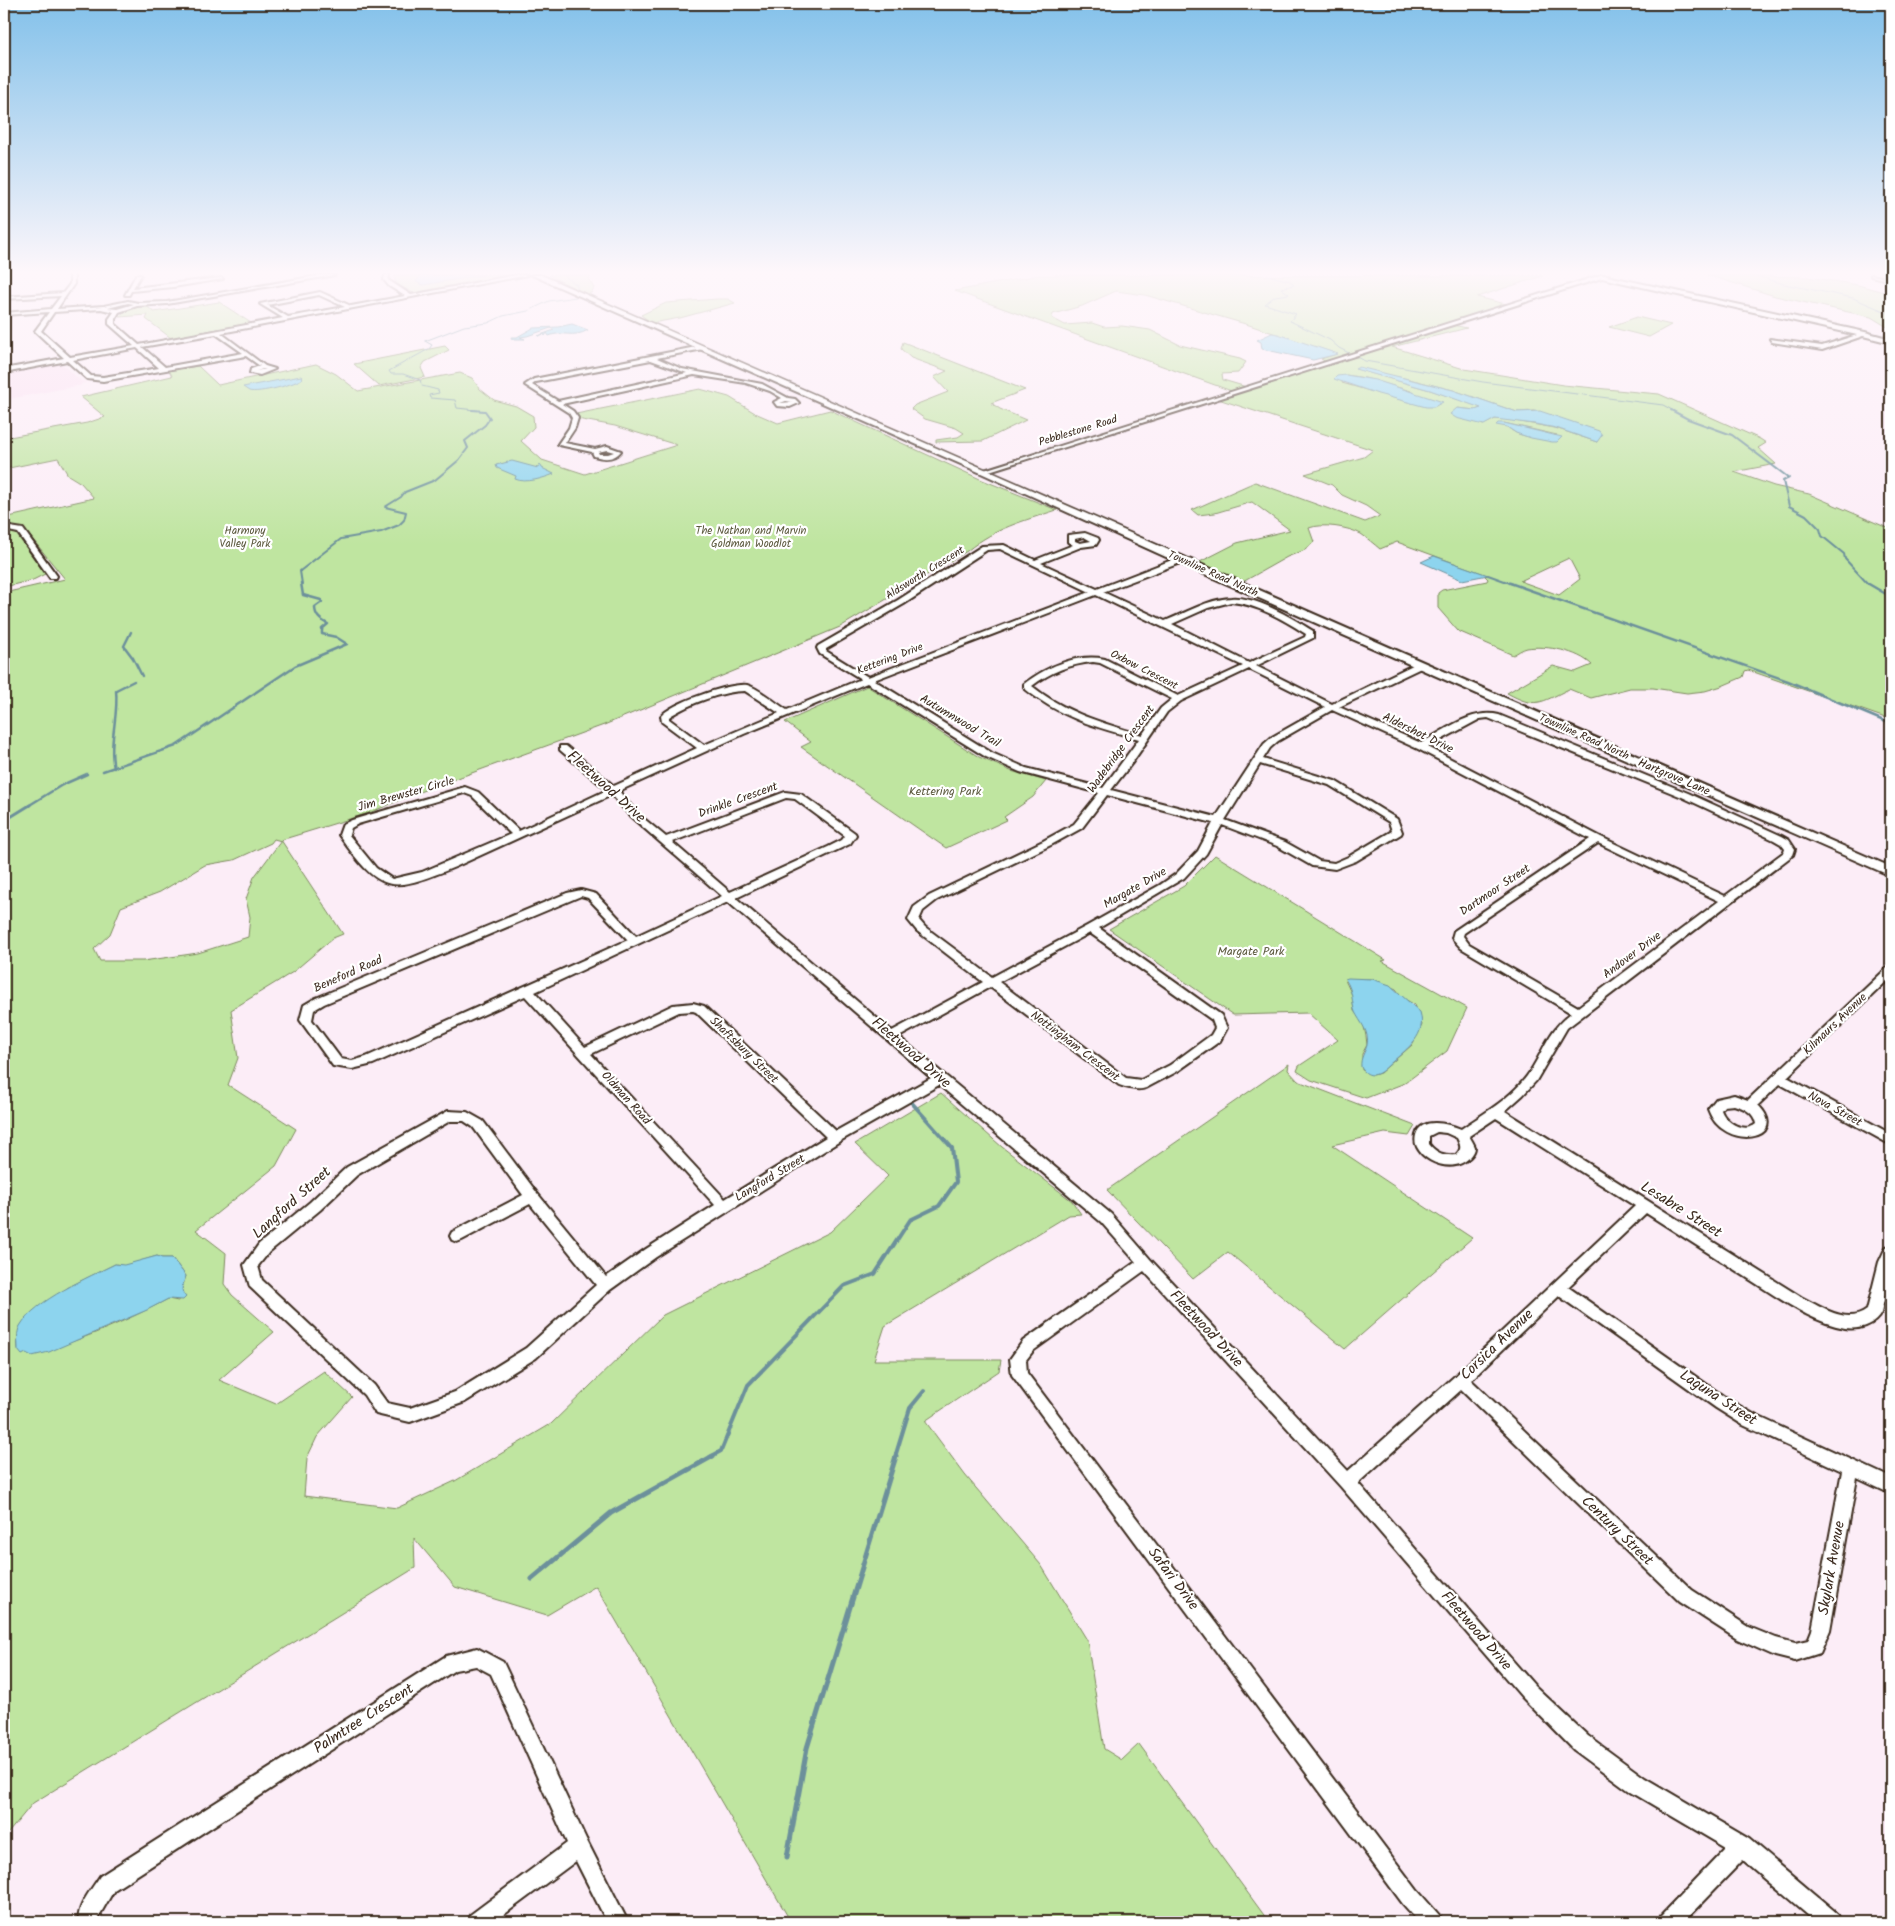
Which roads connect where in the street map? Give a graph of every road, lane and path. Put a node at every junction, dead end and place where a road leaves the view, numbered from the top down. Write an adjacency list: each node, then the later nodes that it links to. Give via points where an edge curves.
1 (37, 365): 10 (street)
2 (74, 365): 9 (street, via 95,380)
3 (159, 365): 9 (street)
4 (182, 365): 9 (street)
5 (617, 365): 13 (street, via 534,381 528,385)
6 (668, 365): 11 (street)
7 (740, 365): 15 (main road, Townline Road North)
8 (1322, 365): 15 (street, Pebblestone Road)
9 (163, 368)
10 (4, 371)
11 (695, 373): 12 (street, via 747,381); 13 (street)
12 (786, 399)
13 (557, 403): 14 (street, via 575,418 561,444)
14 (595, 451)
15 (984, 471): 18 (main road, Townline Road North)
16 (4, 528): 20 (street, via 20,531)
17 (1079, 545): 19 (street)
18 (1180, 560): 21 (street, Kettering Drive); 24 (main road, Townline Road North)
19 (1034, 563): 21 (street, Aldsworth Crescent); 25 (street, Aldsworth Crescent, via 1001,548 985,548 821,648)
20 (53, 576)
21 (1095, 593): 22 (street, Aldershot Drive); 25 (street, Kettering Drive)
22 (1165, 624): 23 (street, Aldershot Drive); 23 (street, Wadebridge Crescent, via 1234,600 1267,611 1310,634 1309,638)
23 (1250, 665): 26 (street, Wadebridge Crescent); 27 (street, Aldershot Drive)
24 (1420, 665): 27 (street, Margate Drive); 41 (main road, Townline Road North)
25 (868, 679): 28 (street, Kettering Drive); 35 (street, Autumnwood Trail, via 989,755 1023,770)
26 (1178, 699): 29 (street, Wadebridge Crescent, via 1164,710); 29 (street, Oxbow Crescent, via 1092,658 1073,662 1027,686 1040,697 1084,721)
27 (1332, 707): 30 (street, Aldershot Drive); 33 (street, Margate Drive, via 1280,736 1267,746)
28 (786, 713): 32 (street, Kettering Drive); 32 (street, via 741,688 724,690 665,716 668,724)
29 (1144, 738): 35 (street, Wadebridge Crescent)
30 (1421, 747): 38 (street, Hartgrove Lane, via 1477,716 1496,717 1668,788); 39 (street, Aldershot Drive)
31 (562, 748): 34 (street, Fleetwood Drive)
32 (704, 749): 34 (street, Kettering Drive)
33 (1258, 760): 36 (street, Margate Drive); 36 (street, Autumnwood Trail, via 1332,783 1394,821 1397,832 1335,866 1316,864 1281,844)
34 (613, 790): 37 (street, Jim Brewster Circle); 40 (street, Fleetwood Drive, via 633,814)
35 (1107, 790): 36 (street, Autumnwood Trail); 47 (street, Wadebridge Crescent, via 1078,826 932,898 918,909 912,920)
36 (1219, 821): 44 (street, Margate Drive, via 1202,852 1180,876)
37 (518, 835): 37 (street, Jim Brewster Circle, via 475,794 465,790 355,822 347,826 344,835 380,878 392,882 444,868)
38 (1778, 838): 43 (street, Andover Drive, via 1789,846 1789,853)
39 (1596, 839): 43 (street, Aldershot Drive); 49 (street, Dartmoor Street, via 1458,934 1465,946)
40 (666, 840): 42 (street, Fleetwood Drive); 42 (street, Drinkle Crescent, via 785,795 798,796 851,835 846,842)
41 (1891, 872)
42 (730, 897): 45 (street, Beneford Road); 50 (street, Fleetwood Drive)
43 (1727, 901): 49 (street, Andover Drive)
44 (1091, 928): 47 (street, Margate Drive); 47 (street, Nottingham Crescent, via 1217,1018 1221,1028 1216,1038 1174,1068 1142,1085 1123,1082)
45 (635, 941): 48 (street, Beneford Road); 48 (street, Beneford Road, via 592,896 571,895 320,1000 308,1008 306,1020 337,1063 352,1065 369,1061)
46 (1891, 971): 52 (street, Kilmaurs Avenue)
47 (990, 983): 50 (street, Margate Drive)
48 (527, 991): 51 (street, Oldman Road)
49 (1579, 1013): 55 (street, Andover Drive, via 1552,1038 1539,1068 1526,1085)
50 (891, 1036): 53 (street, Fleetwood Drive)
51 (584, 1052): 57 (street, Shaftsbury Street, via 677,1008 700,1009); 60 (street, Oldman Road)
52 (1779, 1078): 54 (street, Kilmaurs Avenue); 58 (street, Nova Street)
53 (940, 1080): 57 (street, Langford Street); 64 (street, Fleetwood Drive, via 1106,1218)
54 (1750, 1105)
55 (1495, 1111): 56 (street, Andover Drive); 61 (street, Lesabre Street)
56 (1462, 1135)
57 (834, 1138): 60 (street, Langford Street)
58 (1891, 1140)
59 (532, 1197): 62 (street); 65 (street, Langford Street); 65 (street, Langford Street, via 478,1124 467,1117 448,1116 352,1171 264,1248 251,1265 255,1283 369,1390 382,1409 410,1416 460,1397 531,1353)
60 (724, 1206): 65 (street, Langford Street)
61 (1644, 1206): 63 (street, Lesabre Street, via 1796,1301 1844,1321 1868,1319 1874,1313); 66 (street, Corsica Avenue)
62 (457, 1236)
63 (1891, 1251)
64 (1145, 1263): 69 (street, Fleetwood Drive); 77 (street, Safari Drive, via 1028,1346 1018,1359 1020,1375 1404,1889)
65 (605, 1286)
66 (1558, 1288): 67 (street, Corsica Avenue); 68 (street, Laguna Street, via 1721,1403 1749,1420)
67 (1461, 1380): 69 (street, Corsica Avenue); 71 (street, Century Street, via 1686,1596 1743,1633)
68 (1851, 1468): 70 (street, Laguna Street); 71 (street, Skylark Avenue, via 1821,1630 1814,1647)
69 (1347, 1482): 73 (street, Fleetwood Drive, via 1528,1691 1581,1743 1638,1784)
70 (1891, 1486)
71 (1794, 1652)
72 (579, 1846): 74 (street, Palmtree Crescent, via 497,1668 477,1657 452,1662 107,1883 88,1916); 75 (street); 76 (street, Palmtree Crescent)
73 (1742, 1846): 78 (street); 79 (street, Fleetwood Drive)
74 (89, 1922)
75 (477, 1922)
76 (618, 1922)
77 (1432, 1922)
78 (1669, 1922)
79 (1832, 1922)

